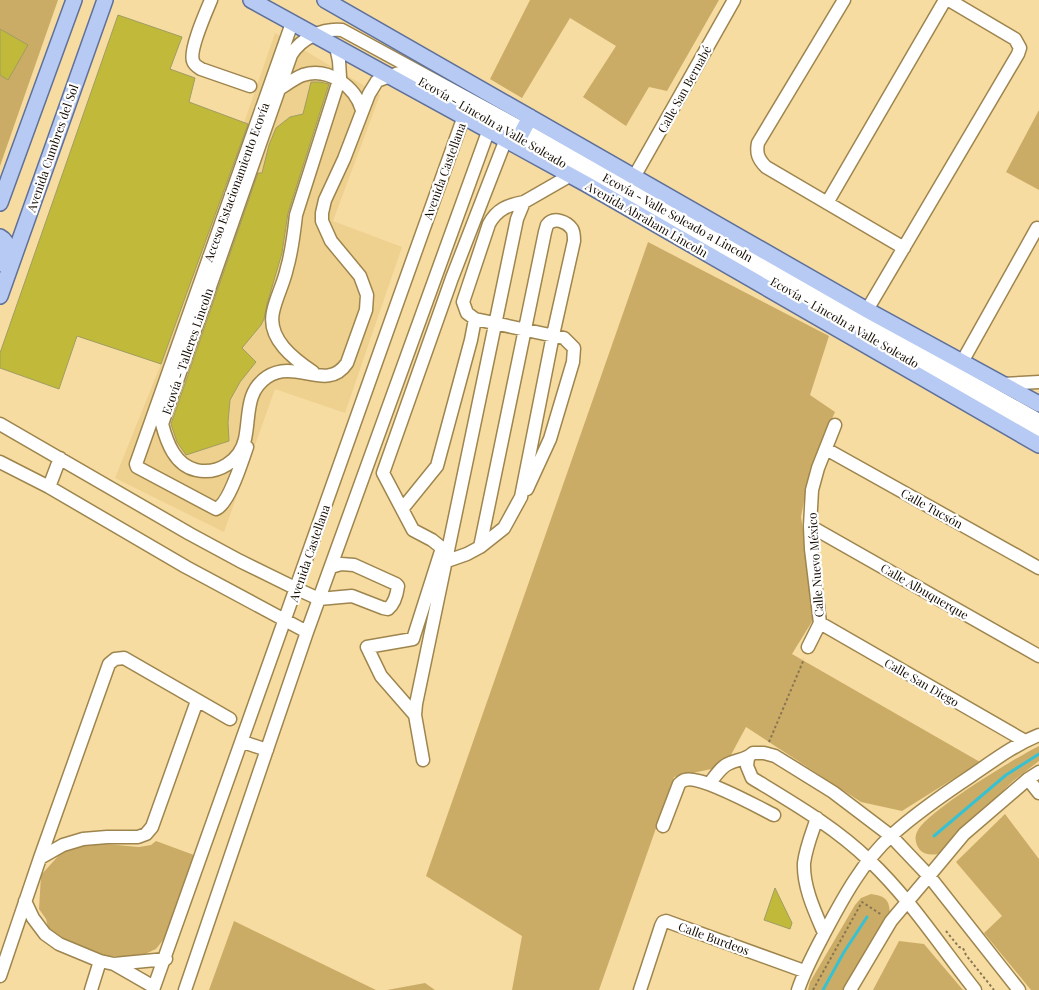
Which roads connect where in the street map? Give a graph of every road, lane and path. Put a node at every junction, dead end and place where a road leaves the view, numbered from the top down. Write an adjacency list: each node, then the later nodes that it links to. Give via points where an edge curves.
1 (74, 0): 24 (main road)
2 (105, 0): 30 (main road, Avenida Cumbres del Sol)
3 (211, 0): 15 (street, via 200,26 192,60 201,69)
4 (251, 0): 10 (main road, Avenida Abraham Lincoln)
5 (325, 0): 20 (main road)
6 (734, 0): 22 (street, Calle San Bernabé)
7 (844, 0): 25 (street, via 758,143 757,150 766,167)
8 (945, 0): 25 (street)
9 (949, 0): 28 (street, via 1015,39 1020,48)
10 (292, 23): 11 (main road, Avenida Abraham Lincoln); 37 (street, Acceso Estacionamiento Ecovía, via 137,467 216,509 221,506 236,478 249,440 259,392 274,380 286,376 319,382)
11 (314, 35): 12 (main road, Avenida Abraham Lincoln); 16 (street, Ecovía - Talleres Lincoln, via 294,50); 20 (street, Ecovía - Valle Soleado a Lincoln, via 325,30 342,30)
12 (336, 46): 13 (main road, Avenida Abraham Lincoln); 14 (street)
13 (392, 77): 17 (street, Ecovía - Talleres Lincoln, via 374,84); 18 (main road, Avenida Abraham Lincoln); 20 (street, Ecovía - Lincoln a Valle Soleado, via 405,72); 37 (street, via 376,92 329,206 330,226 365,273 373,304 352,367 342,378)
14 (339, 81): 16 (street, via 323,74 313,74 302,76); 17 (street, via 359,100); 37 (street, via 296,215 287,269 273,313 275,332 281,344 301,364)
15 (250, 86)
16 (279, 89): 37 (street, Ecovía - Talleres Lincoln, via 162,424 168,445 190,468 205,472 218,470 228,465 242,449 250,400 264,379 290,370)
17 (362, 110): 37 (street, Ecovía - Talleres Lincoln, via 325,200 322,221 331,241 360,276 367,302 347,363 337,374)
18 (464, 116): 19 (main road, Avenida Abraham Lincoln); 57 (street, Avenida Castellana)
19 (489, 129): 20 (main road, Avenida Abraham Lincoln); 55 (street, Avenida Castellana)
20 (519, 133): 21 (main road, Avenida Abraham Lincoln); 22 (main road); 41 (street, Ecovía - Valle Soleado a Lincoln); 44 (street, Ecovía - Lincoln a Valle Soleado); 51 (street, via 452,278 383,473)
21 (572, 175): 23 (street); 45 (main road, Avenida Abraham Lincoln)
22 (634, 177): 31 (main road)
23 (524, 202): 32 (street, via 501,209 489,224 463,302 467,313); 33 (street, via 517,219)
24 (0, 203)
25 (827, 203): 28 (street)
26 (1037, 228): 36 (street)
27 (0, 237): 29 (main road, via 7,245)
28 (904, 248): 31 (street)
29 (0, 273)
30 (0, 296)
31 (867, 310): 36 (main road)
32 (475, 319): 33 (street); 51 (street, via 437,466)
33 (495, 324): 34 (street); 54 (street)
34 (526, 329): 35 (street); 35 (street, via 547,225 560,221 572,230 574,241); 53 (street)
35 (553, 335): 50 (street); 50 (street, via 570,342 574,348 573,362 550,439)
36 (962, 362): 39 (main road)
37 (326, 379)
38 (1039, 382): 39 (street)
39 (1003, 384): 40 (main road)
40 (1039, 404)
41 (1039, 420)
42 (0, 424): 47 (street)
43 (836, 424): 46 (street, Calle Nuevo México)
44 (1039, 432)
45 (1039, 445)
46 (826, 448): 52 (street, Calle Nuevo México, via 812,490); 56 (street, Calle Tucsón)
47 (60, 458): 49 (street); 57 (street, via 190,534)
48 (0, 462): 49 (street)
49 (49, 487): 59 (street, via 186,567)
50 (521, 497): 53 (street, via 504,528)
51 (402, 508): 65 (street, via 413,530 442,548 414,640 367,647 382,676)
52 (810, 526): 60 (street, Calle Nuevo México); 63 (street, Calle Albuquerque)
53 (480, 547): 54 (street)
54 (447, 561): 65 (street)
55 (331, 567): 58 (street, Avenida Castellana); 58 (street, via 354,565 396,584 398,591 388,609 352,596)
56 (1039, 568)
57 (297, 589): 58 (street); 59 (street, Avenida Castellana)
58 (319, 599): 61 (street, Avenida Castellana)
59 (285, 619): 61 (street); 69 (street, Avenida Castellana)
60 (820, 623): 62 (street, Calle Nuevo México); 68 (street, Calle San Diego)
61 (307, 632): 70 (street, Avenida Castellana)
62 (808, 647): 71 (path)
63 (1039, 656)
64 (196, 701): 66 (street); 81 (street, via 152,826 146,834 83,839 63,845); 81 (street, via 124,658 109,664)
65 (415, 714): 73 (street)
66 (230, 719)
67 (1039, 735): 68 (street)
68 (1025, 741): 80 (street, via 934,801)
69 (243, 742): 70 (street); 89 (street, Avenida Castellana)
70 (268, 750): 96 (street, Avenida Castellana)
71 (764, 753): 72 (street); 80 (street, via 775,756 833,792)
72 (748, 758): 75 (street, via 728,763); 78 (street, via 752,778)
73 (423, 760)
74 (1034, 775): 76 (street); 83 (street, via 964,834)
75 (709, 784): 77 (street); 79 (street, via 684,780 679,784)
76 (1039, 793)
77 (774, 815)
78 (817, 818): 82 (street); 87 (street, via 804,864 808,895)
79 (663, 826)
80 (891, 836): 82 (street); 83 (street)
81 (40, 858): 84 (street)
82 (870, 860): 85 (street); 87 (street, via 843,898)
83 (929, 876): 85 (street); 103 (street)
84 (25, 901): 90 (street, via 45,934 59,944); 93 (street)
85 (907, 902): 86 (street); 101 (street)
86 (891, 921): 99 (path, via 862,902); 100 (street)
87 (824, 933): 92 (street)
88 (959, 947): 102 (path)
89 (166, 959): 91 (street); 94 (street, Avenida Castellana)
90 (100, 961): 91 (street); 95 (street)
91 (114, 964): 94 (street)
92 (804, 971): 97 (street, Calle Burdeos, via 666,921 661,926); 98 (street)
93 (0, 976)
94 (154, 989)
95 (91, 990)
96 (185, 990)
97 (640, 990)
98 (798, 990)
99 (813, 990)
100 (850, 990)
101 (975, 990)
102 (994, 990)
103 (1019, 990)

